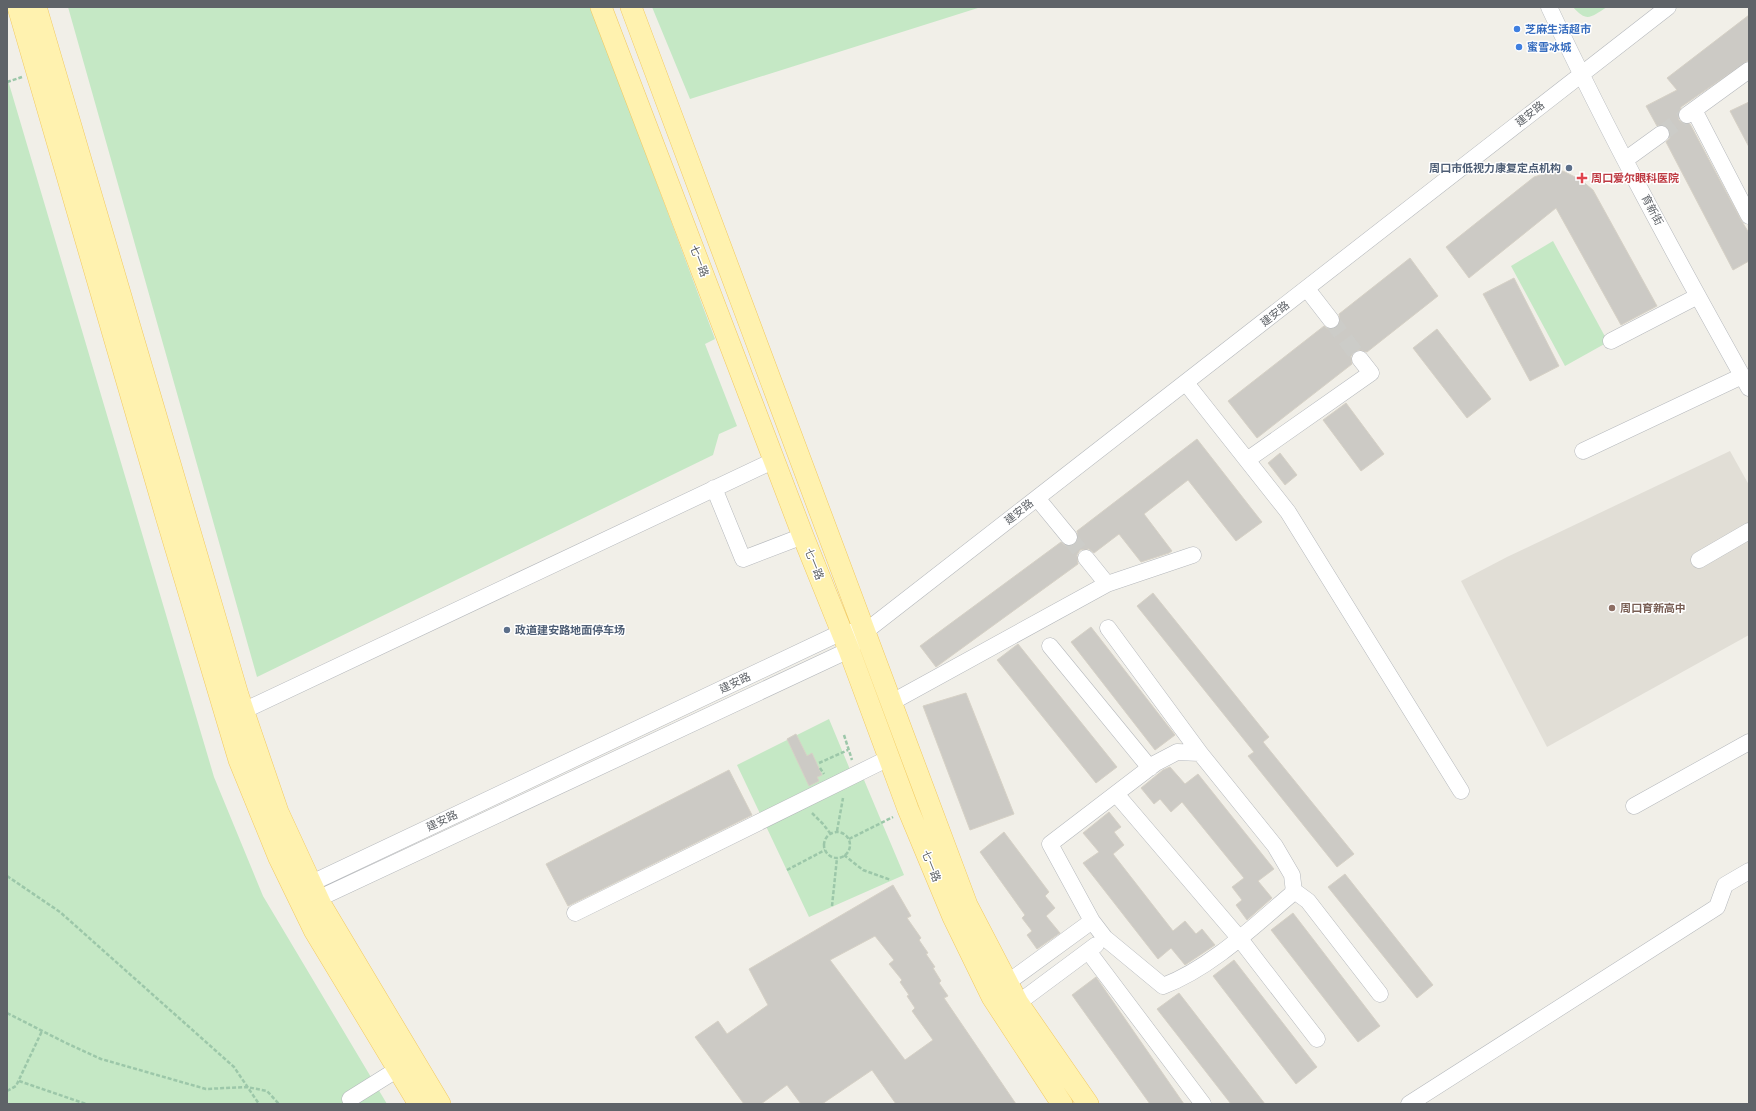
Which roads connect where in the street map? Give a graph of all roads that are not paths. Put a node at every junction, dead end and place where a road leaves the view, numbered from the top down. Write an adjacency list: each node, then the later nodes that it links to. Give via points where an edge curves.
1 (18, 7): 46 (main road, via 239,760 279,858)
2 (36, 7): 36 (main road)
3 (602, 7): 20 (main road, 七一路)
4 (631, 7): 32 (main road, 七一路)
5 (1549, 7): 8 (street, 育新街)
6 (1668, 7): 8 (street, 建安路)
7 (1749, 70): 11 (street, via 1690,113)
8 (1580, 74): 10 (street, 育新街); 12 (street, 建安路)
9 (1661, 134): 10 (street)
10 (1625, 160): 13 (street, 育新街)
11 (1749, 216)
12 (1307, 289): 14 (street); 18 (street, 建安路)
13 (1698, 296): 15 (street); 17 (street, 育新街)
14 (1331, 320)
15 (1611, 341)
16 (1360, 359): 21 (street, via 1371,373)
17 (1746, 382): 19 (street)
18 (1186, 383): 21 (street); 23 (street, 建安路)
19 (1583, 451)
20 (775, 460): 22 (street); 25 (main road, 七一路)
21 (1247, 460): 41 (street, via 1288,512)
22 (714, 488): 25 (street, via 743,559); 36 (street)
23 (1037, 498): 26 (street); 32 (street, 建安路)
24 (1749, 532): 29 (street)
25 (803, 536): 33 (main road, 七一路)
26 (1069, 537)
27 (1193, 555): 30 (street)
28 (1086, 558): 30 (street)
29 (1699, 560)
30 (1107, 584): 35 (street)
31 (1108, 628): 38 (street)
32 (866, 631): 33 (street, 建安路); 52 (main road, 七一路, via 967,905)
33 (846, 641): 39 (main road, 七一路); 46 (street, 建安路)
34 (1050, 646): 40 (street)
35 (894, 701)
36 (243, 711): 46 (main road)
37 (1749, 742): 43 (street)
38 (1200, 753): 40 (street, via 1177,752); 45 (street, via 1275,846 1292,875)
39 (889, 758): 47 (street); 60 (main road, 七一路, via 952,917 992,997)
40 (1150, 768): 42 (street)
41 (1461, 791)
42 (1117, 795): 48 (street, via 1050,844); 50 (street)
43 (1634, 806)
44 (1749, 872): 63 (street, via 1725,885 1717,907)
45 (1293, 890): 50 (street, via 1294,892); 53 (street, via 1308,901)
46 (307, 895): 56 (main road, via 314,930); 59 (main road)
47 (575, 913)
48 (1092, 921): 49 (street); 52 (street)
49 (1105, 938): 50 (street, via 1163,986 1182,978); 51 (street)
50 (1240, 939): 55 (street)
51 (1088, 951): 54 (street); 62 (street)
52 (1007, 983): 54 (main road, 七一路)
53 (1380, 994)
54 (1018, 1003): 61 (main road, 七一路)
55 (1317, 1039)
56 (398, 1069): 57 (street); 58 (main road)
57 (350, 1099)
58 (419, 1104)
59 (440, 1104)
60 (1062, 1104)
61 (1088, 1104)
62 (1203, 1104)
63 (1409, 1104)

